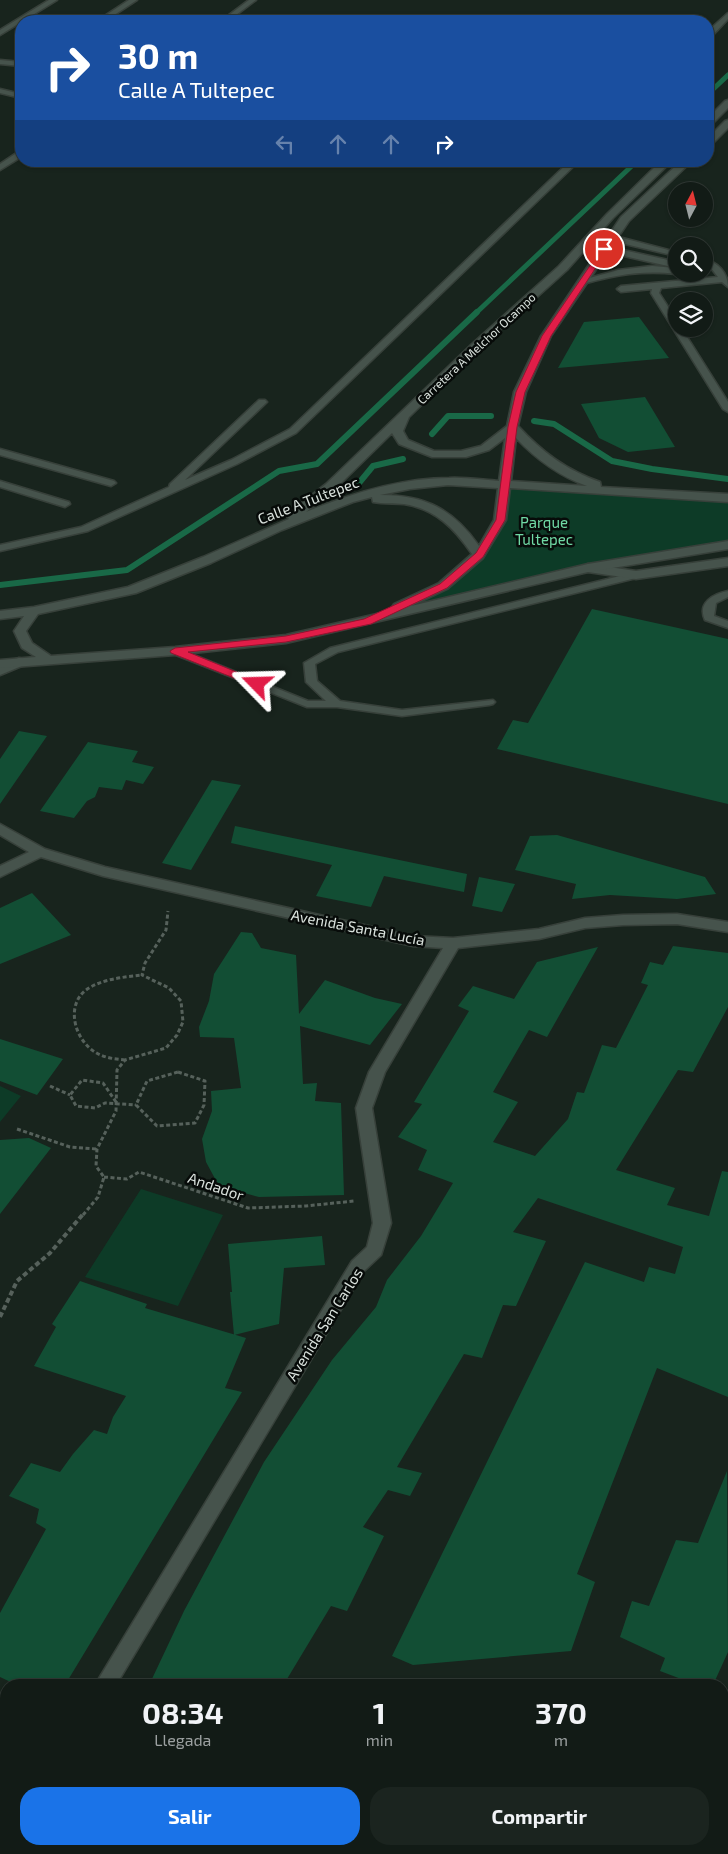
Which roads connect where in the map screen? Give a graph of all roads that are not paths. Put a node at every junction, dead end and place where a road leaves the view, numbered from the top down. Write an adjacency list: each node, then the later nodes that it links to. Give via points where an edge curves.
1 (54, 0): 4 (lane)
2 (134, 0): 5 (lane)
3 (253, 0): 6 (lane)
4 (29, 15)
5 (110, 15)
6 (232, 15)
7 (728, 15): 9 (lane)
8 (15, 24): 10 (lane)
9 (714, 29)
10 (0, 33)
11 (0, 62): 12 (lane)
12 (15, 63)
13 (0, 91): 14 (lane)
14 (15, 95)
15 (728, 103): 16 (main road)
16 (714, 116)
17 (728, 123): 18 (main road)
18 (714, 136)
19 (15, 158): 23 (lane)
20 (569, 167): 46 (lane, via 293,431)
21 (661, 167): 39 (main road, Carretera A Melchor Ocampo, via 563,268)
22 (681, 167): 24 (main road, via 625,219)
23 (0, 168)
24 (611, 238): 25 (main road); 26 (lane)
25 (604, 249): 27 (lane); 32 (main road)
26 (668, 252)
27 (657, 264): 28 (lane); 30 (lane); 32 (lane)
28 (668, 265)
29 (713, 266): 31 (lane)
30 (668, 268)
31 (724, 278): 33 (lane)
32 (583, 281): 40 (main road, via 546,336 520,392)
33 (657, 286): 34 (lane); 35 (lane, via 655,293)
34 (621, 289)
35 (668, 314)
36 (683, 337): 38 (lane)
37 (262, 402): 46 (lane)
38 (728, 409)
39 (405, 414): 40 (main road, via 397,431 403,442 432,454 462,455 485,448); 50 (main road, Carretera A Melchor Ocampo, via 330,488)
40 (512, 427): 44 (main road); 45 (main road, via 549,464 572,477)
41 (0, 452): 42 (lane)
42 (111, 483)
43 (0, 484): 49 (lane)
44 (504, 484): 45 (main road, Calle A Tultepec); 48 (main road, Calle A Tultepec, via 448,482); 53 (main road, via 500,520)
45 (614, 492): 47 (main road, Calle A Tultepec)
46 (166, 493): 52 (lane, via 84,529)
47 (728, 498)
48 (349, 499): 50 (main road, Calle A Tultepec); 53 (main road, via 397,498 426,506 454,522)
49 (65, 504)
50 (278, 527): 58 (main road, Calle A Tultepec, via 132,590)
51 (728, 545): 55 (main road)
52 (0, 548)
53 (479, 555): 60 (main road, via 443,586)
54 (728, 562): 56 (main road)
55 (588, 568): 56 (main road); 60 (main road)
56 (636, 575): 68 (lane, via 334,650 309,663 312,682)
57 (728, 594): 61 (lane, via 710,600 707,609 709,618)
58 (34, 611): 59 (main road, Calle A Tultepec); 63 (main road, via 20,631 27,645)
59 (0, 615)
60 (367, 622): 62 (main road, via 286,639)
61 (728, 625)
62 (175, 651): 63 (main road); 68 (lane, via 307,704)
63 (48, 660): 64 (main road)
64 (19, 662): 65 (main road); 66 (main road)
65 (0, 664)
66 (0, 671)
67 (489, 702): 68 (lane, via 402,713)
68 (337, 704)
69 (0, 829): 70 (main road, Avenida Santa Lucía)
70 (40, 852): 71 (main road); 73 (main road, Avenida Santa Lucía, via 156,884 403,939)
71 (0, 872)
72 (728, 927): 73 (main road, Avenida Santa Lucía, via 677,919 623,920 586,923 539,934)
73 (453, 943): 74 (main road, Avenida San Carlos, via 377,1072 364,1108 382,1223 375,1250 358,1266)
74 (110, 1679)

